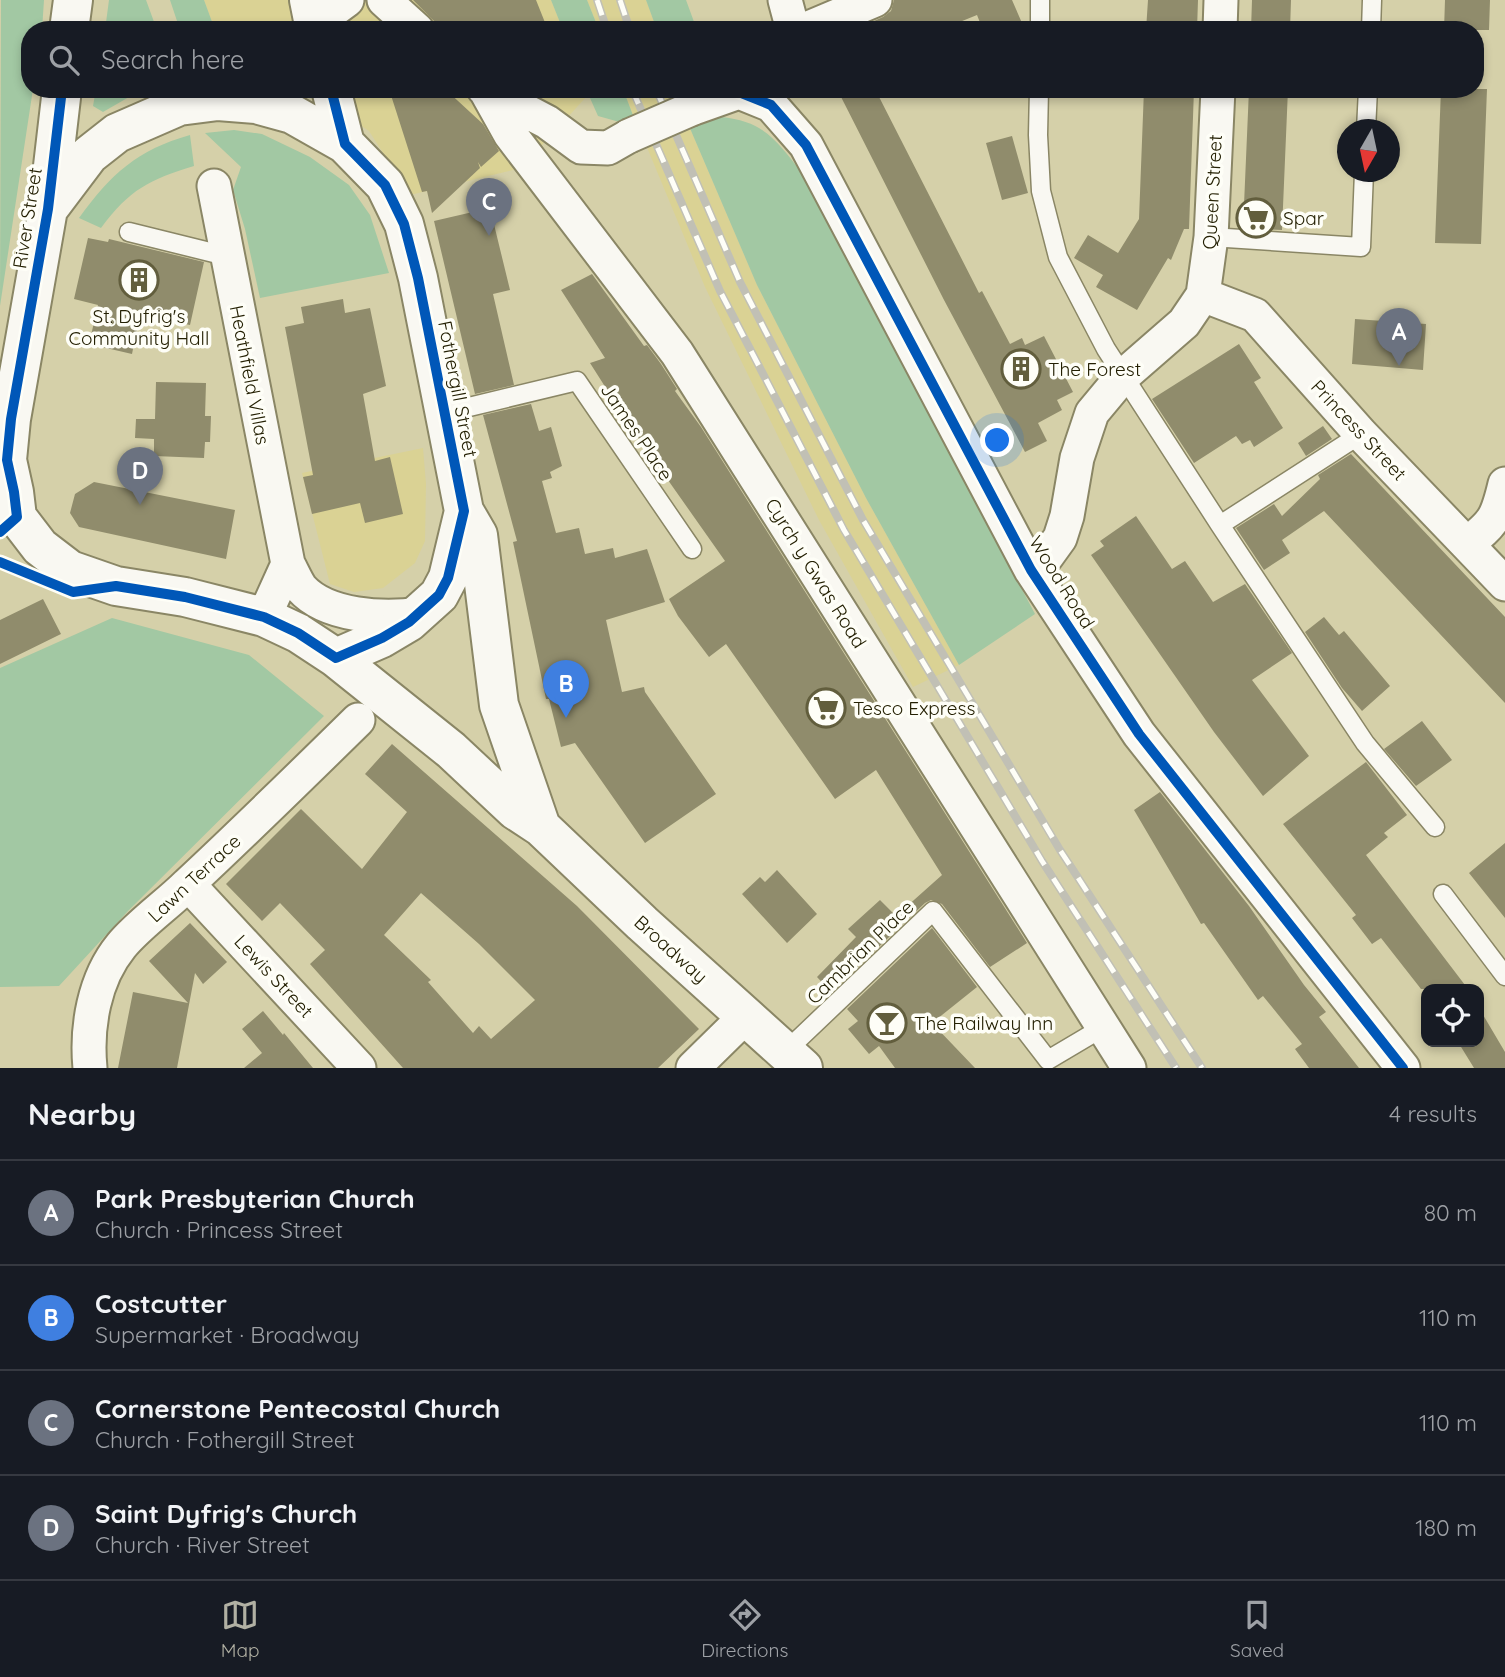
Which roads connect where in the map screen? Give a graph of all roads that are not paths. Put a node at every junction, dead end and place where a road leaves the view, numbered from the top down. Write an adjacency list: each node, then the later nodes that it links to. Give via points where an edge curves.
1 (72, 0): 10 (main road)
2 (309, 0): 11 (main road)
3 (347, 0): 12 (street)
4 (384, 0): 13 (street)
5 (785, 0): 14 (street)
6 (875, 0): 15 (street)
7 (1040, 0): 16 (lane)
8 (1221, 0): 17 (street)
9 (1372, 0): 18 (lane)
10 (70, 21)
11 (314, 21)
12 (323, 21)
13 (407, 21)
14 (791, 21)
15 (825, 21)
16 (1040, 21)
17 (1220, 21)
18 (1371, 21)
19 (61, 98): 32 (main road, River Street)
20 (333, 98): 29 (main road, Fothergill Street)
21 (490, 98): 60 (street, Cyrch y Gwas Road, via 510,134 677,353)
22 (500, 98): 23 (street, bridge, via 547,122 581,147 608,148)
23 (719, 98)
24 (756, 98): 48 (street, Wood Road, via 771,105 806,145)
25 (1039, 98): 37 (lane, via 1041,191 1058,257)
26 (1218, 98): 34 (street, Queen Street)
27 (1368, 98): 28 (lane)
28 (1367, 119)
29 (345, 144): 32 (main road, River Street, via 292,114 256,104 218,101 179,106 108,140 82,163); 39 (main road, Fothergill Street, via 385,186 404,224)
30 (1364, 182): 34 (lane, via 1361,247)
31 (214, 186): 35 (street, Heathfield Villas)
32 (48, 209): 38 (main road, River Street)
33 (129, 232): 35 (lane)
34 (1211, 237): 36 (street, Queen Street)
35 (226, 256): 47 (street, Heathfield Villas)
36 (1203, 295): 37 (street, via 1184,323); 40 (street, Princess Street, via 1255,315)
37 (1122, 377): 44 (lane); 48 (street, via 1092,413 1060,538)
38 (9, 388): 43 (main road, River Street, via 7,460 15,492)
39 (444, 413): 42 (main road, Fothergill Street); 46 (lane, James Place, via 577,381)
40 (1361, 434): 44 (lane); 45 (street, Princess Street)
41 (1505, 484): 45 (street, via 1498,514)
42 (464, 511): 50 (main road, Fothergill Street, via 447,578 439,595); 54 (main road, via 478,535 499,705)
43 (9, 512): 51 (main road, River Street, via 40,547 70,570 116,586)
44 (1220, 525): 55 (lane, via 1365,743)
45 (1467, 544): 49 (street, Princess Street)
46 (692, 549)
47 (288, 564): 50 (street, Heathfield Villas, via 302,588 346,612 398,617); 51 (street)
48 (1031, 570): 66 (street, Wood Road, via 1139,733)
49 (1505, 584)
50 (420, 614): 52 (main road, Fothergill Street, via 382,638)
51 (264, 617): 52 (main road, River Street)
52 (336, 658): 54 (main road, Broadway)
53 (358, 720): 56 (street, Lawn Terrace)
54 (541, 827): 59 (main road, Broadway)
55 (1434, 827)
56 (188, 884): 62 (street, Lawn Terrace, via 121,946 104,976 87,1044); 63 (street, Lewis Street)
57 (1443, 894): 58 (lane)
58 (1505, 976)
59 (746, 1016): 61 (main road, Broadway); 64 (street)
60 (1102, 1028): 61 (lane, Cambrian Place, via 1048,1060 933,911); 65 (street, Cyrch y Gwas Road)
61 (794, 1060)
62 (90, 1068)
63 (359, 1068)
64 (693, 1068)
65 (1129, 1068)
66 (1403, 1068)

